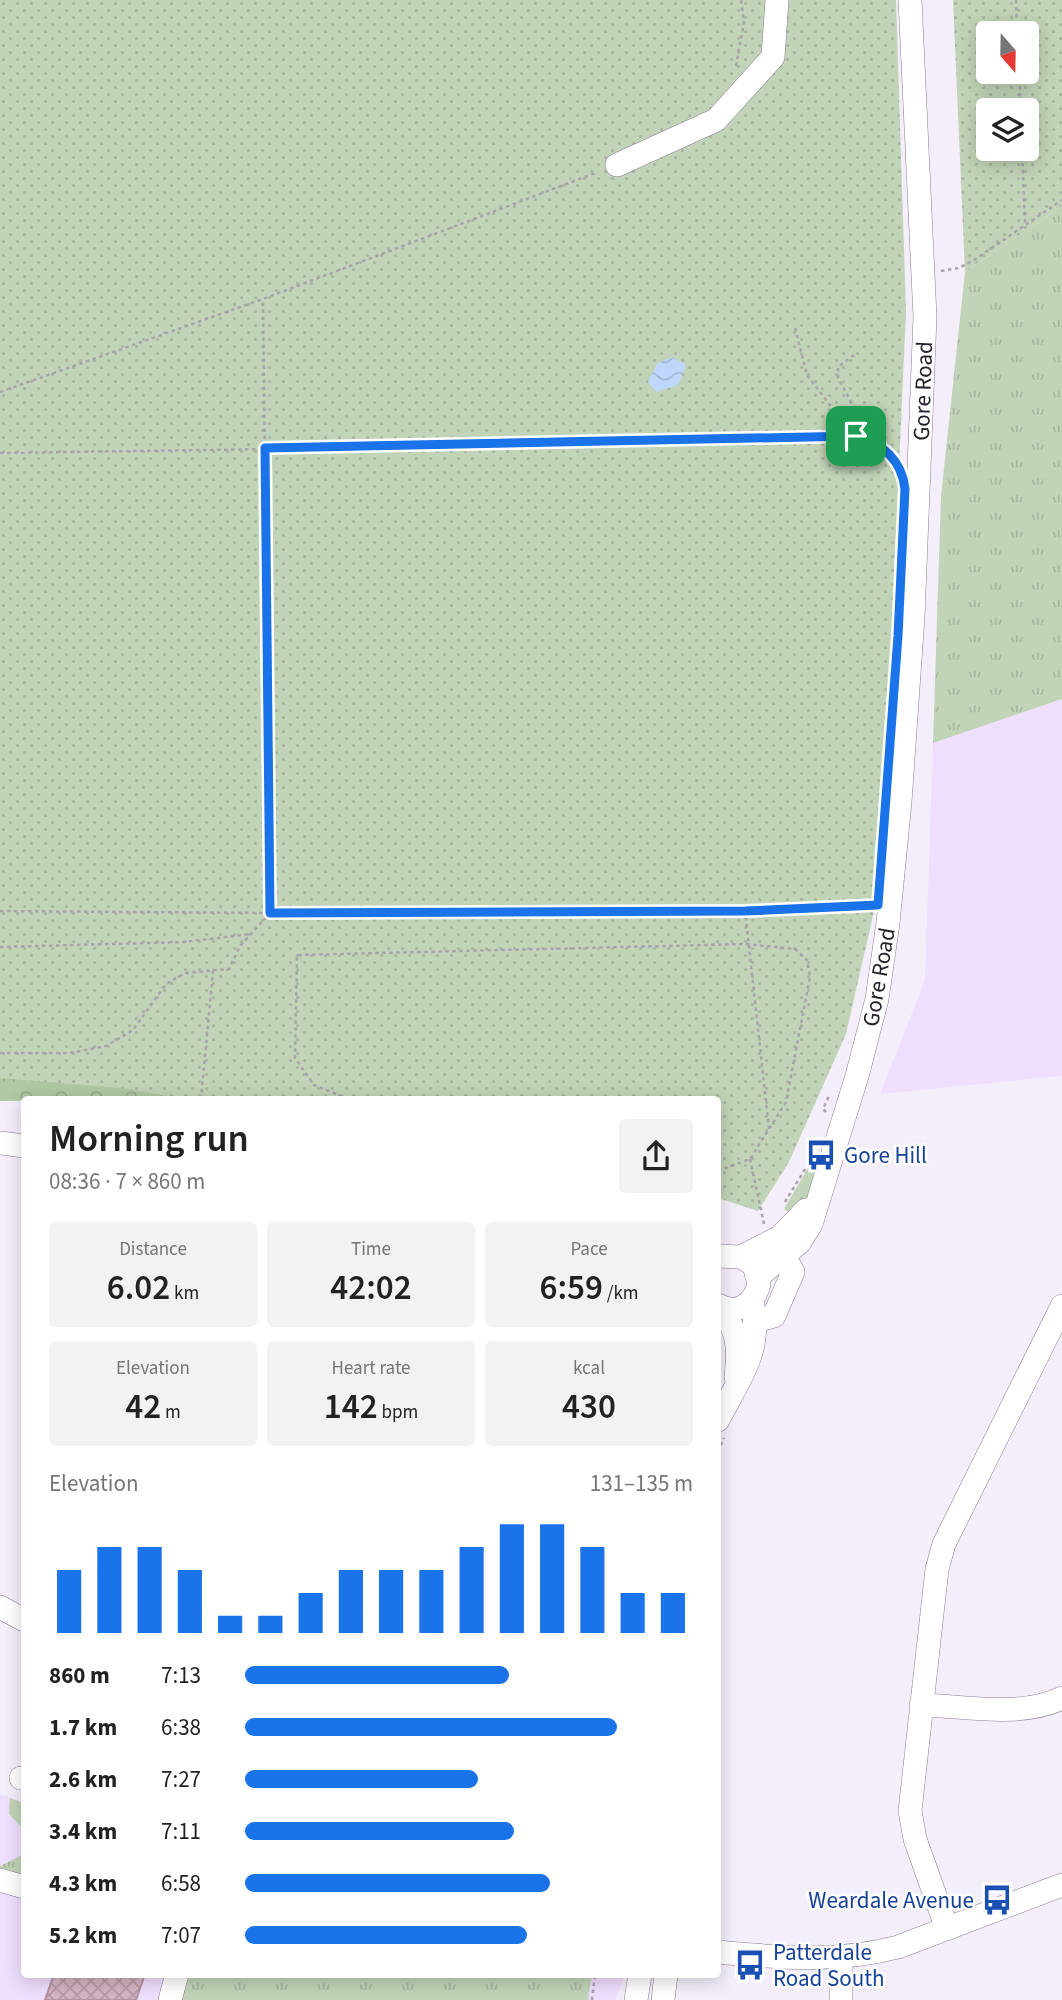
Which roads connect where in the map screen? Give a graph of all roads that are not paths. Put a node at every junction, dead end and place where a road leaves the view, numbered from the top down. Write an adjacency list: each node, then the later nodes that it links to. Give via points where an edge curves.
1 (777, 0): 3 (street, via 772,57 716,120)
2 (910, 0): 6 (street, Gore Road, via 925,347 913,617 888,923 864,1051)
3 (617, 165)
4 (0, 1143): 5 (street)
5 (21, 1146)
6 (820, 1192): 7 (street, Gore Road, via 789,1230 767,1246); 8 (street, Gore Road, via 811,1224)
7 (725, 1257): 9 (street, via 754,1265)
8 (784, 1257): 9 (street, Gore Road); 13 (street, via 793,1272 774,1316)
9 (759, 1276): 13 (street)
10 (1062, 1306): 19 (street, via 942,1551)
11 (721, 1307): 13 (street)
12 (721, 1309): 14 (street, via 736,1333)
13 (754, 1311): 14 (street, via 751,1359)
14 (735, 1387): 15 (street)
15 (721, 1414)
16 (0, 1608): 17 (street)
17 (21, 1618)
18 (1062, 1698): 19 (street, via 1023,1708)
19 (920, 1705): 23 (street, via 911,1820)
20 (0, 1880): 22 (street)
21 (1062, 1885): 23 (street)
22 (21, 1886)
23 (947, 1929): 25 (street, via 898,1947)
24 (721, 1952): 25 (street)
25 (841, 1958): 32 (street)
26 (176, 1978): 29 (street)
27 (639, 1978): 30 (street)
28 (666, 1978): 31 (street)
29 (170, 2000)
30 (636, 2000)
31 (663, 2000)
32 (841, 2000)

